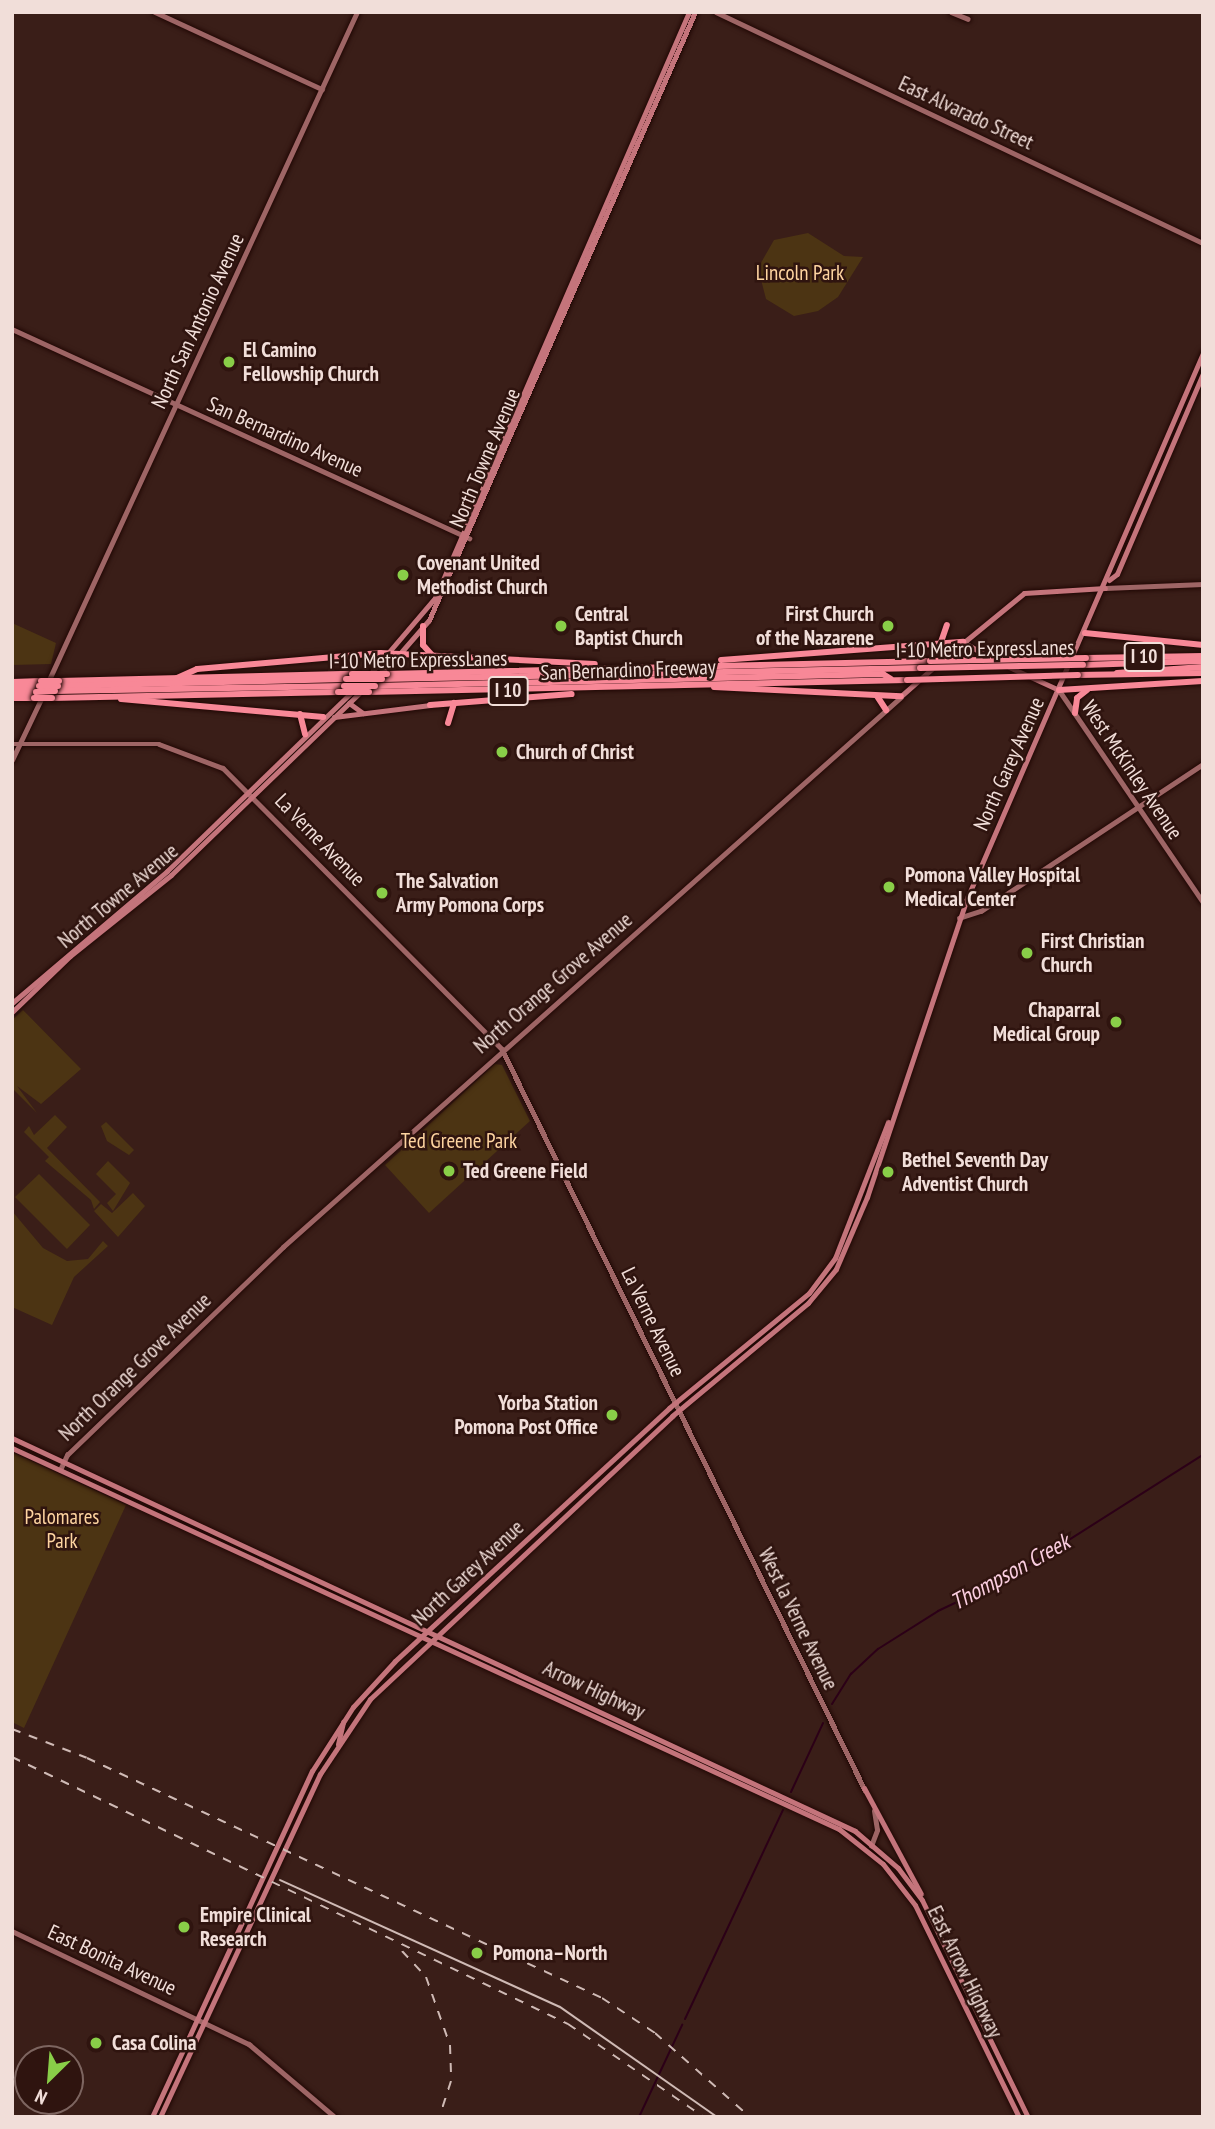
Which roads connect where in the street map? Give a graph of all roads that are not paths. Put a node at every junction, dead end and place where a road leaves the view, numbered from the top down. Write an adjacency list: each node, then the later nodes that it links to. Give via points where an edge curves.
1 (155, 12): 8 (main road)
2 (357, 12): 8 (main road, North San Antonio Avenue)
3 (689, 12): 14 (main road, North Towne Avenue)
4 (695, 12): 14 (main road, North Towne Avenue)
5 (716, 12): 9 (main road, East Alvarado Street)
6 (951, 12): 7 (main road)
7 (968, 19)
8 (321, 89): 13 (main road, North San Antonio Avenue)
9 (1203, 243)
10 (12, 329): 13 (main road, San Bernardino Avenue)
11 (1203, 353): 15 (main road, North Garey Avenue)
12 (1203, 373): 15 (main road, North Garey Avenue, via 1117,573)
13 (177, 405): 14 (main road, San Bernardino Avenue); 63 (main road, North San Antonio Avenue)
14 (466, 537): 19 (main road, North Towne Avenue); 24 (main road, North Towne Avenue, via 430,607)
15 (1109, 580): 17 (main road, North Garey Avenue)
16 (1203, 584): 17 (main road)
17 (1105, 588): 20 (main road, North Garey Avenue); 22 (main road, North Orange Grove Avenue, via 1024,593)
18 (947, 625): 21 (highway)
19 (424, 626): 24 (main road, North Towne Avenue); 26 (highway, via 425,650)
20 (1085, 634): 23 (highway); 44 (main road, North Garey Avenue)
21 (941, 642): 22 (highway); 29 (highway)
22 (963, 642): 44 (main road); 49 (main road, North Orange Grove Avenue)
23 (1203, 645)
24 (395, 654): 26 (highway); 35 (highway, via 197,669); 51 (main road, North Towne Avenue)
25 (1203, 656): 27 (highway, San Bernardino Freeway / I 10)
26 (438, 658): 30 (highway)
27 (1084, 662): 28 (highway, I-10 Metro ExpressLanes); 29 (highway, San Bernardino Freeway / I 10, bridge); 34 (highway, I-10 Metro ExpressLanes, bridge)
28 (1203, 662)
29 (672, 665): 30 (highway, San Bernardino Freeway / I 10)
30 (646, 666): 34 (highway, San Bernardino Freeway / I 10)
31 (1203, 667): 33 (highway, via 1124,669)
32 (1203, 673): 33 (highway, San Bernardino Freeway / I 10)
33 (1116, 674): 37 (highway, San Bernardino Freeway / I 10, bridge)
34 (385, 677): 36 (highway, San Bernardino Freeway / I 10, bridge)
35 (177, 678): 36 (highway, San Bernardino Freeway / I 10); 42 (highway, San Bernardino Freeway / I 10)
36 (347, 680): 37 (highway, I-10 Metro ExpressLanes, bridge, via 375,686 883,674); 42 (highway, I-10 Metro ExpressLanes)
37 (893, 680): 40 (highway, San Bernardino Freeway / I 10)
38 (1203, 681): 45 (highway)
39 (12, 684): 41 (highway, San Bernardino Freeway / I 10)
40 (698, 684): 43 (highway, San Bernardino Freeway / I 10); 47 (highway)
41 (37, 689): 42 (highway, San Bernardino Freeway / I 10, bridge); 42 (highway, San Bernardino Freeway / I 10, bridge); 46 (highway); 50 (highway, San Bernardino Freeway / I 10)
42 (56, 689): 48 (highway, San Bernardino Freeway / I 10)
43 (647, 690): 48 (highway, San Bernardino Freeway / I 10, bridge); 52 (highway)
44 (1059, 690): 45 (highway); 57 (main road, West McKinley Avenue); 69 (main road, North Garey Avenue)
45 (1089, 690): 57 (highway, via 1077,698)
46 (12, 692)
47 (876, 694): 49 (highway); 54 (highway)
48 (112, 696): 55 (highway)
49 (901, 696): 54 (main road, North Orange Grove Avenue)
50 (12, 698)
51 (345, 702): 56 (main road); 58 (main road, North Towne Avenue); 59 (main road, North Towne Avenue)
52 (454, 703): 53 (highway); 60 (highway)
53 (430, 705): 56 (main road)
54 (886, 710): 72 (main road, North Orange Grove Avenue)
55 (299, 713): 58 (highway); 61 (highway, via 306,723)
56 (363, 713): 59 (main road)
57 (1075, 713): 67 (main road, West McKinley Avenue)
58 (323, 717): 59 (main road); 61 (main road, North Towne Avenue)
59 (332, 717): 66 (main road, North Towne Avenue)
60 (448, 723)
61 (305, 734): 66 (main road, North Towne Avenue)
62 (12, 744): 63 (main road, La Verne Avenue)
63 (20, 744): 64 (main road, North San Antonio Avenue); 66 (main road, La Verne Avenue, via 171,746 213,762)
64 (12, 760)
65 (1203, 764): 67 (main road)
66 (250, 790): 70 (main road, North Towne Avenue, via 167,871); 71 (main road, North Towne Avenue, via 171,875 70,956); 72 (main road, La Verne Avenue)
67 (1138, 807): 68 (main road, West McKinley Avenue); 69 (main road, via 982,911)
68 (1203, 902)
69 (959, 918): 73 (main road, North Garey Avenue)
70 (12, 1003)
71 (12, 1012)
72 (502, 1049): 76 (main road, La Verne Avenue); 80 (main road, North Orange Grove Avenue, via 283,1247)
73 (888, 1122): 74 (main road, North Garey Avenue); 75 (main road, North Garey Avenue)
74 (853, 1214): 75 (main road, via 857,1217); 76 (main road, North Garey Avenue, via 835,1258 809,1293)
75 (848, 1247): 77 (main road, North Garey Avenue, via 808,1303)
76 (674, 1404): 77 (main road, West la Verne Avenue); 82 (main road, North Garey Avenue)
77 (678, 1411): 83 (main road, North Garey Avenue); 95 (main road, West la Verne Avenue)
78 (12, 1438): 80 (main road, Arrow Highway)
79 (12, 1448): 81 (main road, Arrow Highway)
80 (64, 1462): 81 (main road, North Orange Grove Avenue); 88 (main road, Arrow Highway)
81 (60, 1470): 90 (main road, Arrow Highway)
82 (592, 1480): 83 (main road); 84 (main road, North Garey Avenue)
83 (590, 1493): 86 (main road, North Garey Avenue)
84 (517, 1548): 85 (main road, North Garey Avenue); 86 (main road)
85 (496, 1567): 87 (main road); 88 (main road, North Garey Avenue)
86 (506, 1569): 87 (main road, North Garey Avenue)
87 (481, 1593): 89 (main road, North Garey Avenue)
88 (429, 1631): 89 (main road, Arrow Highway); 90 (main road, North Garey Avenue)
89 (436, 1634): 91 (main road, North Garey Avenue); 97 (main road, Arrow Highway, via 798,1801)
90 (422, 1636): 91 (main road, Arrow Highway); 92 (main road, North Garey Avenue)
91 (430, 1640): 93 (main road, North Garey Avenue, via 370,1699); 98 (main road, Arrow Highway, via 839,1829)
92 (342, 1722): 93 (main road); 94 (main road, North Garey Avenue)
93 (338, 1744): 96 (main road, North Garey Avenue)
94 (305, 1787): 96 (main road); 101 (main road, North Garey Avenue)
95 (864, 1788): 97 (main road, West la Verne Avenue, via 876,1816); 99 (main road)
96 (305, 1805): 101 (main road, North Garey Avenue)
97 (872, 1844): 98 (main road, West la Verne Avenue); 99 (main road, Arrow Highway)
98 (868, 1851): 105 (main road, East Arrow Highway, via 896,1879 923,1919)
99 (922, 1900): 106 (main road, Arrow Highway)
100 (12, 1931): 101 (main road, East Bonita Avenue)
101 (201, 2020): 102 (main road, North Garey Avenue); 103 (main road, North Garey Avenue); 104 (main road, East Bonita Avenue, via 262,2053)
102 (152, 2117)
103 (160, 2117)
104 (335, 2117)
105 (1019, 2117)
106 (1028, 2117)

